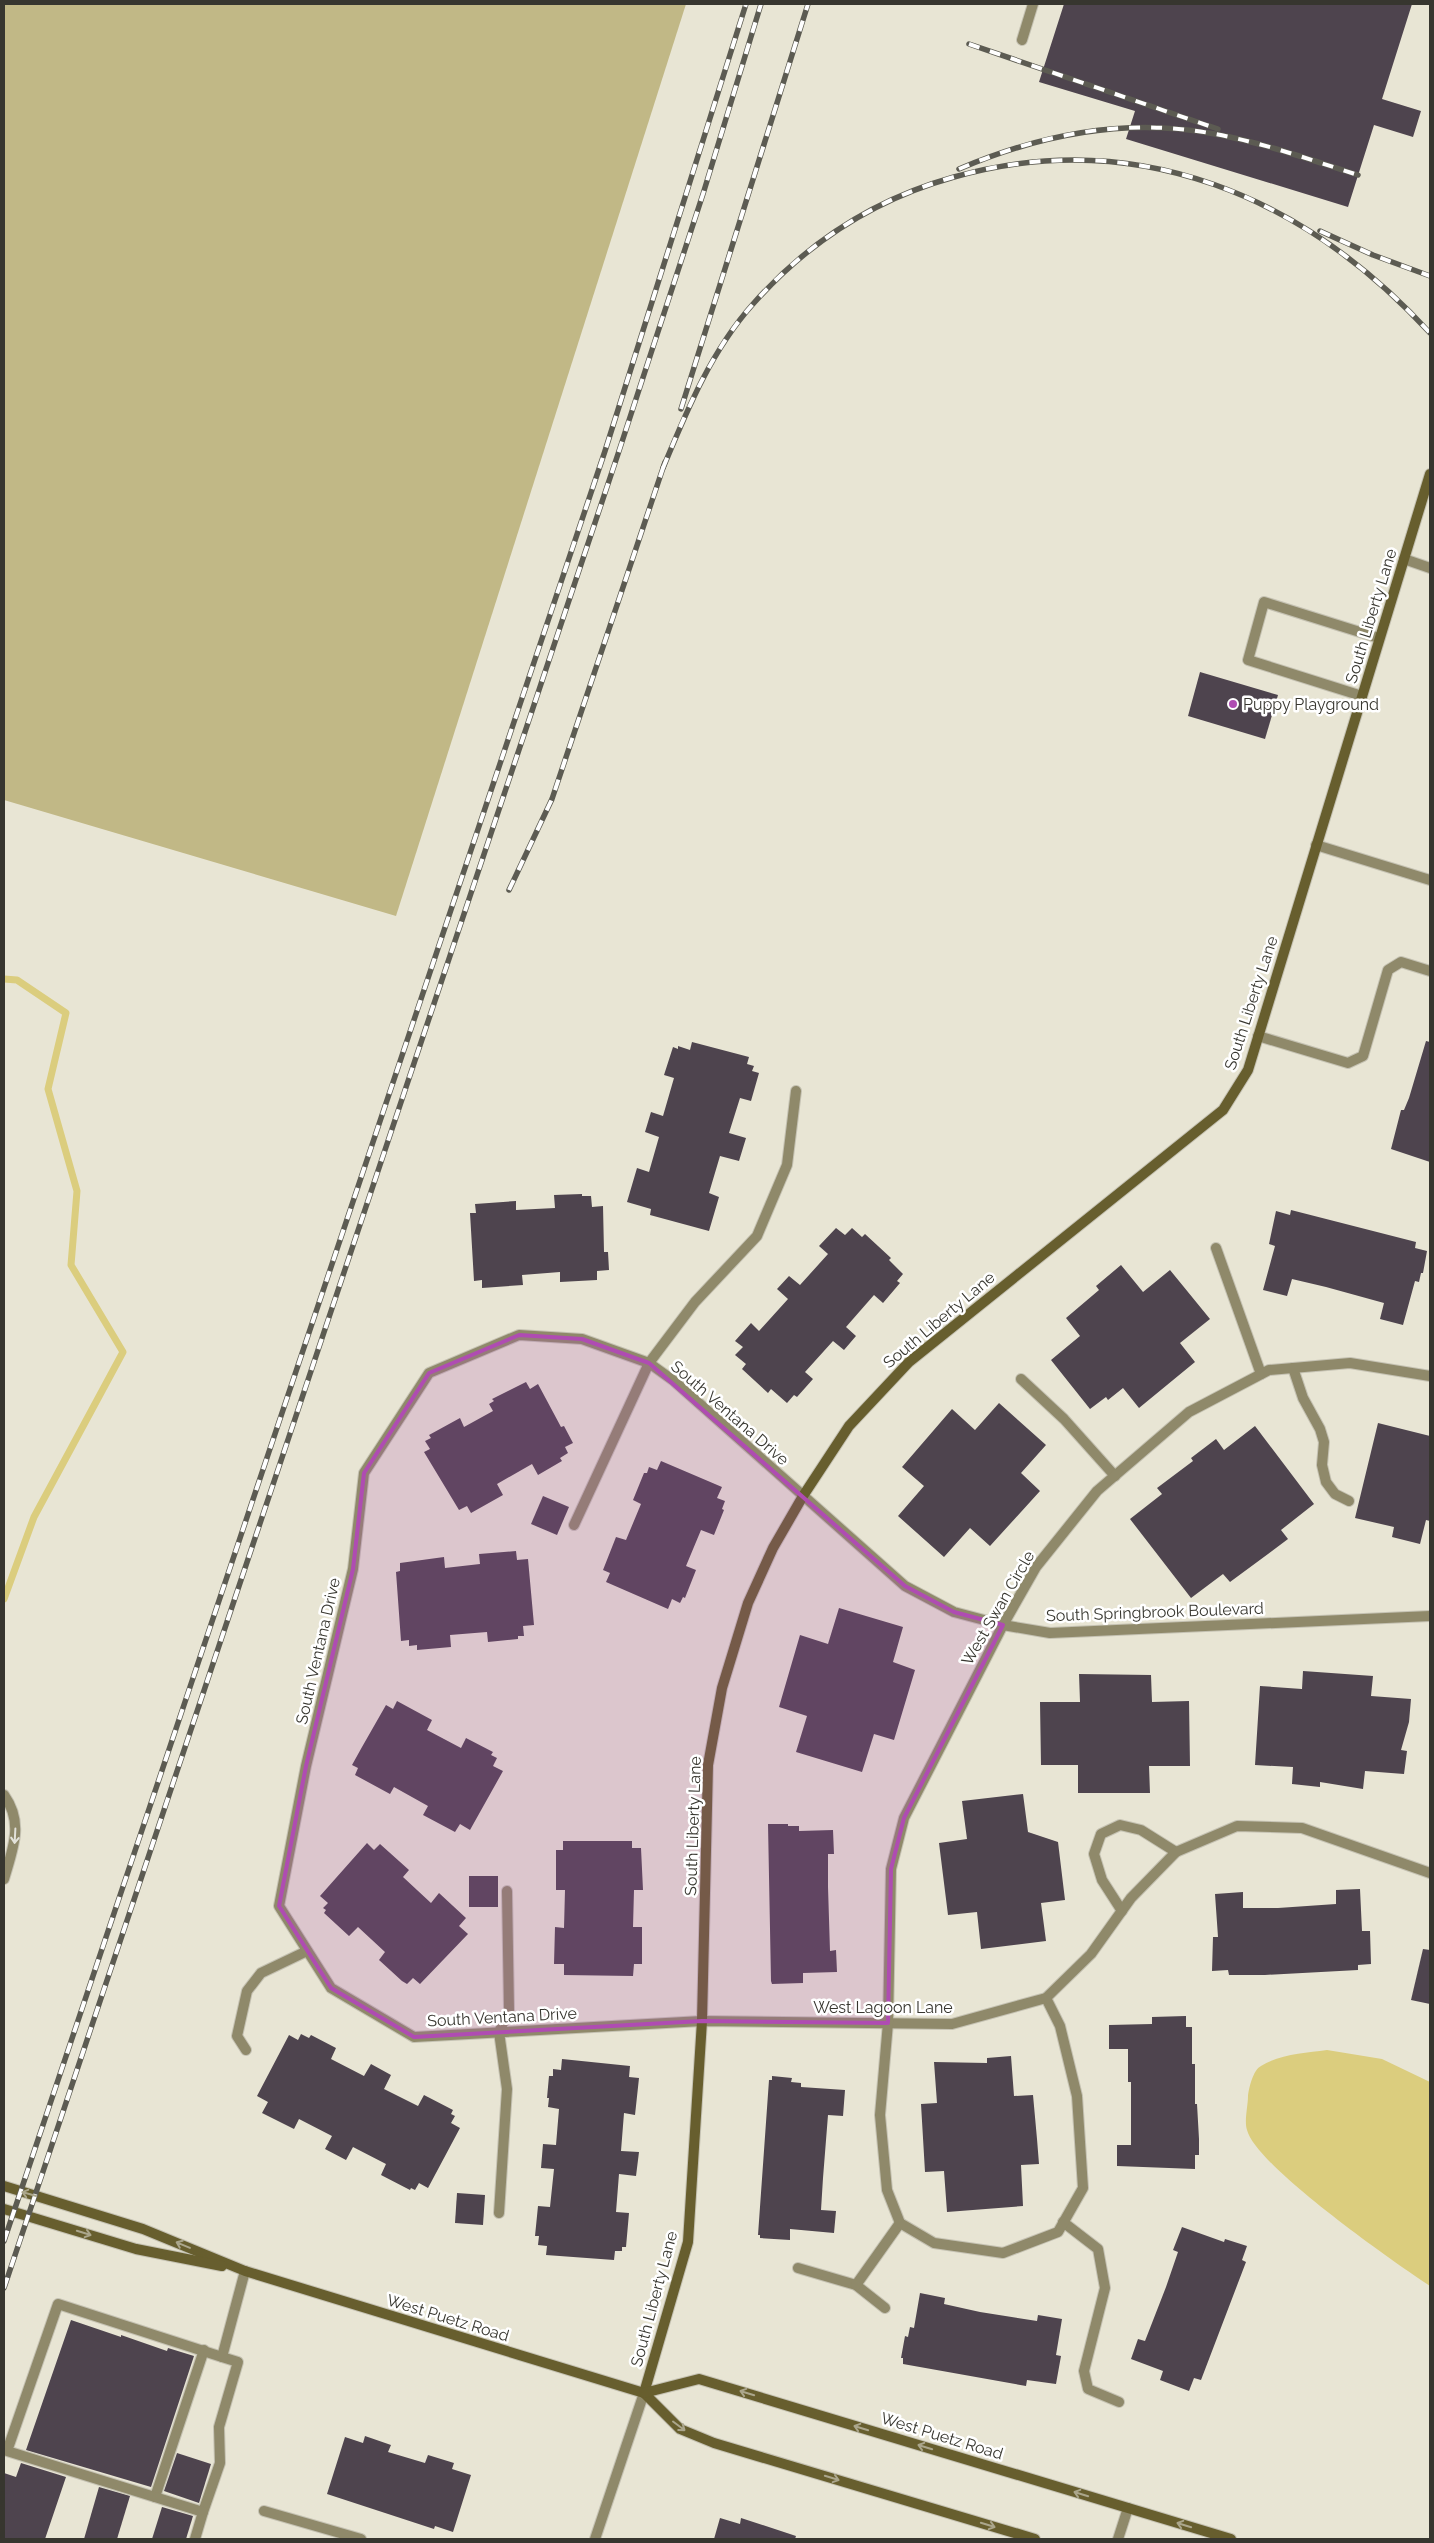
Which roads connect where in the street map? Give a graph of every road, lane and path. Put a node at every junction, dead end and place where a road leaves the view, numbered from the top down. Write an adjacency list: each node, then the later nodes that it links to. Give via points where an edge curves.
1 (1033, 4): 2 (street)
2 (1022, 40)
3 (1430, 474): 4 (street, South Liberty Lane)
4 (1404, 559): 5 (street); 6 (street, South Liberty Lane)
5 (1430, 568)
6 (1380, 638): 7 (street, South Liberty Lane); 7 (street, via 1264,602 1248,660)
7 (1362, 696): 8 (street, South Liberty Lane)
8 (1316, 845): 9 (street); 11 (street, South Liberty Lane)
9 (1430, 880)
10 (1430, 971): 11 (street, via 1401,962 1388,970 1363,1056 1348,1062)
11 (1258, 1036): 20 (street, South Liberty Lane, via 1248,1070 1224,1110 909,1362 850,1426)
12 (796, 1091): 14 (street, via 787,1165 757,1236 694,1302)
13 (1216, 1248): 16 (street)
14 (649, 1363): 20 (street, South Ventana Drive, via 674,1381); 22 (street); 31 (street, South Ventana Drive, via 582,1339 519,1335 429,1373 364,1472 353,1569 306,1766 279,1906)
15 (1294, 1368): 16 (street, West Swan Circle, via 1269,1370); 17 (street, West Swan Circle, via 1350,1362); 21 (street, via 1303,1398 1324,1442 1322,1465 1326,1482 1335,1494)
16 (1262, 1374): 19 (street, West Swan Circle, via 1188,1412)
17 (1430, 1376)
18 (1021, 1379): 19 (street, via 1077,1432)
19 (1115, 1476): 24 (street, West Swan Circle, via 1098,1491 1036,1567)
20 (803, 1496): 24 (street, South Springbrook Boulevard, via 905,1586 954,1612); 33 (street, South Liberty Lane, via 773,1548 748,1603 722,1688 708,1765)
21 (1348, 1501)
22 (574, 1525)
23 (1430, 1616): 24 (street, South Springbrook Boulevard, via 1050,1633)
24 (1002, 1625): 34 (street, West Swan Circle, via 904,1818 891,1869)
25 (4, 1795): 28 (street, one-way to 28, via 14,1811 16,1839)
26 (1176, 1852): 27 (street, West Lagoon Lane, via 1237,1826 1302,1828); 30 (street, West Lagoon Lane); 30 (street, via 1141,1830 1120,1825 1101,1834 1094,1854 1102,1880)
27 (1430, 1873)
28 (4, 1878)
29 (507, 1892): 35 (street, via 508,2010)
30 (1122, 1911): 32 (street, West Lagoon Lane, via 1091,1954)
31 (307, 1950): 35 (street, South Ventana Drive, via 331,1988 414,2037); 36 (street, via 262,1973 246,1991 238,2036)
32 (1046, 1998): 34 (street, West Lagoon Lane, via 952,2024); 40 (street, via 1060,2026 1076,2096 1083,2188)
33 (702, 2021): 34 (street, West Lagoon Lane); 35 (street, South Ventana Drive); 48 (street, South Liberty Lane, via 688,2242)
34 (888, 2023): 41 (street, West Swan Circle, via 880,2115 888,2190)
35 (499, 2032): 39 (street, via 506,2089)
36 (246, 2050)
37 (4, 2186): 43 (street, West Puetz Road, one-way to 37, via 143,2228)
38 (4, 2209): 43 (street, West Puetz Road, one-way to 43, via 136,2249)
39 (498, 2213)
40 (1064, 2222): 41 (street, via 1058,2232 1003,2253 934,2243); 49 (street, via 1098,2249 1105,2288 1084,2371 1088,2389)
41 (900, 2223): 44 (street)
42 (798, 2268): 44 (street)
43 (244, 2271): 47 (street); 48 (street, West Puetz Road)
44 (856, 2285): 45 (street)
45 (885, 2308)
46 (204, 2350): 47 (street); 50 (street); 50 (street, via 58,2304 7,2451)
47 (222, 2356): 53 (street, via 238,2362 219,2427 220,2463)
48 (644, 2393): 51 (street, West Puetz Road, one-way to 48, via 699,2379); 56 (street); 57 (street, West Puetz Road, one-way to 57, via 680,2429 714,2443)
49 (1119, 2402)
50 (155, 2497): 53 (street)
51 (1128, 2508): 58 (street); 59 (street, West Puetz Road, one-way to 51)
52 (264, 2511): 55 (street)
53 (203, 2512): 54 (street)
54 (195, 2539)
55 (361, 2539)
56 (595, 2539)
57 (1035, 2539)
58 (1118, 2539)
59 (1231, 2539)

